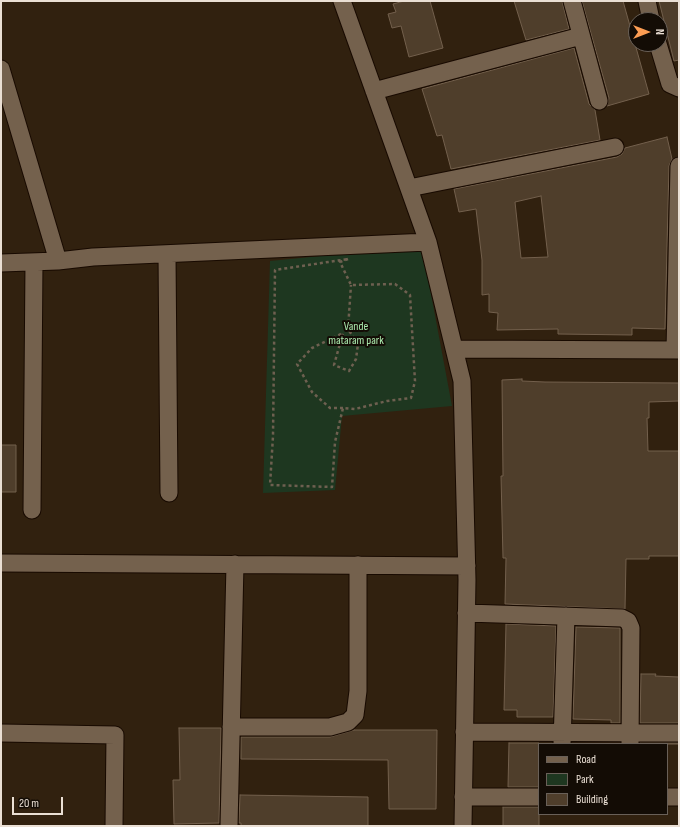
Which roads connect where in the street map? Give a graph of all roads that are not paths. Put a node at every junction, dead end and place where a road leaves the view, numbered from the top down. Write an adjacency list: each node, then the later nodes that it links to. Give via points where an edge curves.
1 (342, 1): 9 (street)
2 (572, 1): 5 (street)
3 (647, 1): 4 (street)
4 (650, 12)
5 (582, 36): 9 (street); 10 (street)
6 (660, 52): 8 (street, via 670,84)
7 (1, 69): 16 (street)
8 (679, 88)
9 (374, 91): 13 (street)
10 (599, 101)
11 (615, 147): 13 (street)
12 (679, 166): 20 (street)
13 (409, 188): 14 (street)
14 (428, 242): 15 (street); 19 (street)
15 (168, 254): 16 (street); 21 (street)
16 (58, 261): 17 (street)
17 (34, 262): 18 (street); 22 (street)
18 (1, 263)
19 (455, 349): 20 (street); 26 (street, via 462,380)
20 (677, 350)
21 (169, 493)
22 (32, 510)
23 (1, 563): 24 (street)
24 (235, 564): 25 (street); 29 (street)
25 (358, 565): 26 (street); 29 (street, via 358,691 355,715 348,722 330,727)
26 (467, 566): 27 (street)
27 (466, 613): 28 (street); 30 (street)
28 (566, 616): 33 (street); 34 (street, via 622,618 628,621 631,628)
29 (231, 727): 40 (street)
30 (464, 732): 33 (street); 35 (street)
31 (1, 733): 39 (street, via 115,735)
32 (679, 733): 34 (street)
33 (562, 738): 34 (street)
34 (630, 738)
35 (463, 797): 36 (street); 41 (street)
36 (538, 797)
37 (668, 797): 38 (street)
38 (679, 797)
39 (114, 826)
40 (229, 826)
41 (463, 826)

